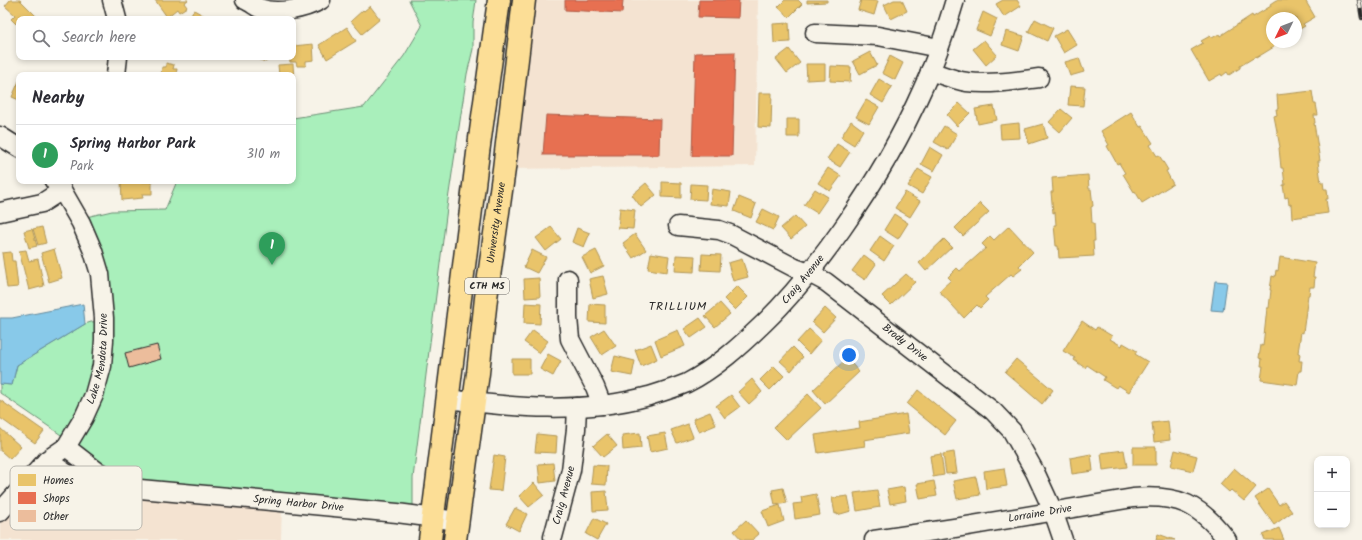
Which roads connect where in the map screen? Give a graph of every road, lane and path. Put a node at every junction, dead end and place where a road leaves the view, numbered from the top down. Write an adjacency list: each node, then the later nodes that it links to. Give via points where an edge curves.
1 (112, 0): 7 (street)
2 (245, 0): 3 (street, via 260,8 279,11 302,9)
3 (321, 0)
4 (499, 0): 14 (main road, via 503,82 506,91); 22 (main road, CTH MS)
5 (524, 0): 14 (main road, University Avenue / CTH MS)
6 (955, 0): 9 (street, Craig Avenue)
7 (116, 16)
8 (815, 33): 9 (street, via 878,36)
9 (939, 48): 11 (street, Craig Avenue)
10 (118, 60): 12 (street)
11 (930, 71): 13 (street, via 968,82); 20 (street, Craig Avenue, via 894,147 856,210)
12 (116, 72)
13 (1039, 78)
14 (512, 96): 23 (main road, University Avenue / CTH MS)
15 (0, 136): 16 (street)
16 (16, 146)
17 (59, 184): 18 (street, via 42,203); 26 (street, Lake Mendota Drive, via 81,223 93,252 100,274 104,318 102,366 96,388 84,417)
18 (0, 212)
19 (678, 226): 20 (street, Brody Drive, via 719,230)
20 (809, 273): 24 (street, Craig Avenue, via 782,305 744,342 712,368 686,383 661,392); 33 (street, Brody Drive, via 826,282 993,411 1012,431)
21 (568, 279): 24 (street, via 570,339)
22 (448, 399): 23 (street, Craig Avenue); 35 (main road, CTH MS)
23 (474, 403): 25 (street, Craig Avenue, via 534,408); 36 (main road, University Avenue / CTH MS)
24 (602, 405): 25 (street, Craig Avenue)
25 (576, 407): 37 (street, Craig Avenue, via 571,470)
26 (66, 447): 27 (street, Lake Mendota Drive); 30 (street, Spring Harbor Drive)
27 (47, 460): 28 (street, Lake Mendota Drive); 29 (street, Spring Harbor Drive)
28 (42, 466)
29 (56, 466)
30 (92, 466)
31 (142, 489): 35 (street, Spring Harbor Drive)
32 (10, 501): 34 (street, Lake Mendota Drive)
33 (1053, 510): 39 (street, Lorraine Drive); 40 (street, Brody Drive); 41 (street, Lorraine Drive, via 1147,496 1160,497 1188,504 1203,514)
34 (0, 512)
35 (433, 518): 36 (street, Spring Harbor Drive); 38 (main road, CTH MS)
36 (456, 530)
37 (553, 537)
38 (430, 540)
39 (874, 540)
40 (1063, 540)
41 (1227, 540)

